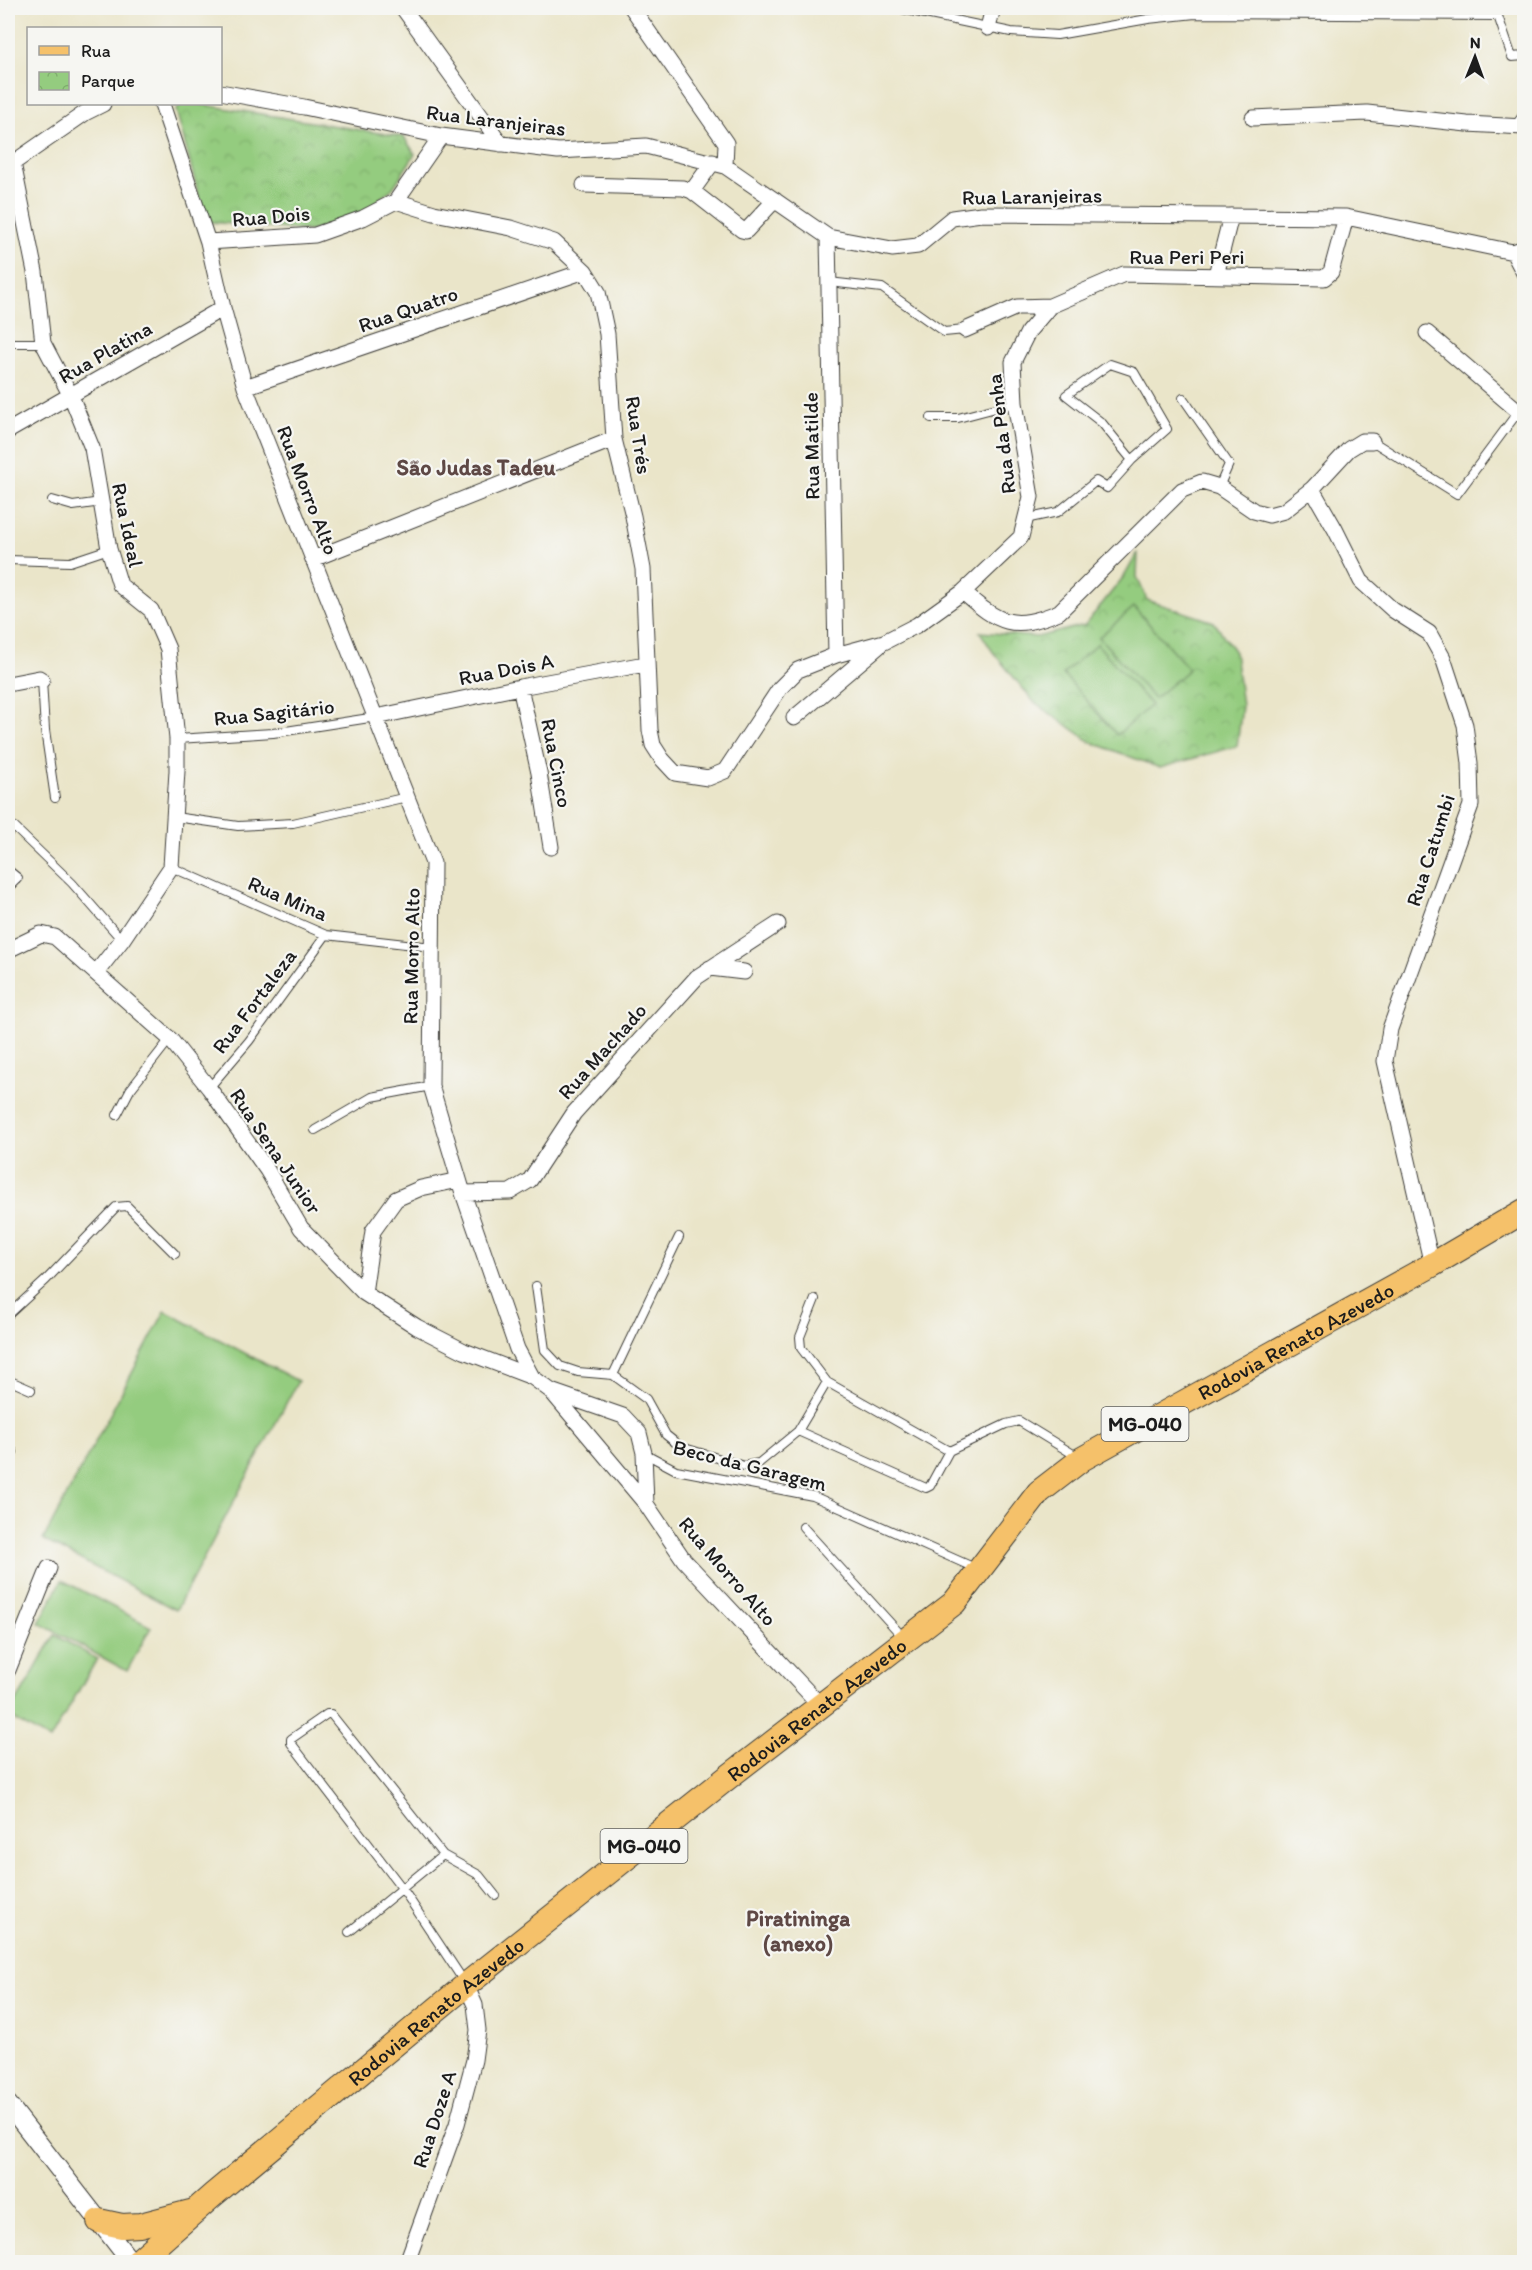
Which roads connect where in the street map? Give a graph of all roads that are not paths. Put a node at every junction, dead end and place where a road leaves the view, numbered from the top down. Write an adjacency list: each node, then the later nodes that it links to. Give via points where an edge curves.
1 (403, 8): 14 (street)
2 (632, 8): 16 (street, via 726,143)
3 (897, 8): 5 (lane)
4 (993, 8): 5 (street)
5 (988, 27): 6 (lane, via 1057,35 1195,14 1498,16 1512,57)
6 (1524, 56)
7 (222, 92): 13 (street, Rua Laranjeiras)
8 (101, 105): 15 (street)
9 (162, 105): 24 (street, Rua Morro Alto)
10 (1524, 114): 12 (lane)
11 (1253, 118): 12 (street, via 1367,113)
12 (1519, 128)
13 (441, 136): 14 (street, Rua Laranjeiras); 20 (street, Rua Dois)
14 (501, 144): 16 (street, Rua Laranjeiras, via 558,151 646,146)
15 (10, 164): 35 (street, Rua Ideal, via 35,272)
16 (719, 164): 18 (street); 19 (street, Rua Laranjeiras)
17 (584, 185): 18 (street)
18 (692, 191): 19 (street, via 742,231)
19 (775, 200): 23 (street, Rua Laranjeiras)
20 (396, 201): 24 (street, Rua Dois, via 315,236); 26 (street, Rua Trés, via 554,242)
21 (1231, 216): 22 (street, Rua Laranjeiras); 23 (street, Rua Laranjeiras, via 981,214 952,218 918,246 892,249); 28 (street)
22 (1346, 218): 25 (street, Rua Laranjeiras); 28 (street, Rua Peri Peri, via 1331,272 1324,278)
23 (828, 237): 29 (street, Rua Matilde)
24 (208, 242): 31 (street, Rua Morro Alto)
25 (1519, 250): 27 (street)
26 (585, 271): 36 (street, Rua Quatro); 43 (street, Rua Trés, via 598,292 607,334)
27 (1524, 273)
28 (1216, 275): 30 (street, Rua Peri Peri, via 1124,274)
29 (829, 282): 32 (lane, Rua Peri Peri, via 882,288 944,332); 56 (street, Rua Matilde)
30 (1050, 306): 32 (street, Rua Peri Peri, via 1017,307); 39 (street, Rua da Penha, via 1028,332 1013,362)
31 (223, 308): 36 (street, Rua Morro Alto); 37 (street, Rua Platina)
32 (964, 330)
33 (1427, 333): 40 (street)
34 (8, 343): 35 (lane)
35 (43, 343): 37 (street, Rua Ideal)
36 (245, 387): 52 (street, Rua Morro Alto)
37 (71, 396): 42 (street, Rua Platina); 49 (street, Rua Ideal, via 92,448)
38 (1183, 398): 46 (lane, via 1229,464)
39 (1016, 403): 41 (lane, via 958,418); 50 (street, Rua da Penha, via 1031,496)
40 (1521, 414): 44 (lane, via 1457,494)
41 (931, 418)
42 (8, 432)
43 (614, 439): 52 (street); 57 (street, Rua Trés, via 643,569)
44 (1372, 441): 47 (street, via 1362,441 1349,449)
45 (1132, 460): 45 (lane, via 1167,429 1134,372 1110,364 1065,395 1102,423); 50 (lane, via 1107,488 1096,481 1058,512)
46 (1219, 487): 47 (street, via 1254,511 1269,515 1284,511); 54 (street, via 1202,482 1182,490 1059,612 1034,622 1006,622 986,612)
47 (1312, 489): 90 (street, Rua Catumbi, via 1361,581 1393,610 1429,633 1443,658 1465,725 1471,805 1390,1029 1385,1061)
48 (52, 500): 49 (lane, via 73,507)
49 (101, 502): 51 (street, Rua Ideal)
50 (1026, 519): 54 (street, Rua da Penha, via 1021,537)
51 (109, 549): 53 (lane, via 70,562); 63 (street, Rua Ideal, via 120,585 151,610 168,649)
52 (313, 559): 61 (street, Rua Morro Alto)
53 (8, 560)
54 (963, 592): 55 (street, Rua da Penha, via 917,625)
55 (884, 642): 56 (street, Rua da Penha); 62 (street, Rua da Penha)
56 (836, 655): 64 (street, Rua da Penha, via 798,670 780,688 725,771)
57 (645, 664): 60 (street, Rua Dois A); 64 (street, Rua Trés, via 653,745 675,773)
58 (42, 680): 59 (street); 66 (lane)
59 (8, 684)
60 (520, 687): 61 (street, Rua Dois A); 69 (street, Rua Cinco)
61 (376, 717): 63 (lane, Rua Sagitário, via 273,733); 65 (street, Rua Morro Alto)
62 (794, 718)
63 (177, 740): 67 (street, Rua Ideal)
64 (708, 778)
65 (407, 796): 67 (lane, via 293,823 238,826); 76 (street, Rua Morro Alto, via 433,863)
66 (55, 798)
67 (175, 817): 70 (street, Rua Ideal)
68 (8, 833): 75 (lane, via 13,826 72,883)
69 (551, 847)
70 (171, 867): 74 (lane, Rua Mina); 75 (street, Rua Ideal)
71 (8, 870): 72 (lane, via 18,878)
72 (8, 888)
73 (778, 924): 78 (street, Rua Machado)
74 (326, 935): 76 (lane, Rua Mina); 83 (lane, Rua Fortaleza, via 249,1041)
75 (122, 940): 80 (street, Rua Ideal)
76 (432, 947): 82 (street, Rua Morro Alto)
77 (8, 950): 80 (street, Rua Sena Junior, via 41,934 55,937)
78 (710, 968): 79 (street); 86 (street, Rua Machado, via 697,977 574,1113 530,1180 510,1192)
79 (744, 972)
80 (96, 973): 81 (street, Rua Sena Junior)
81 (170, 1039): 83 (street, Rua Sena Junior); 84 (lane, via 130,1090)
82 (431, 1086): 85 (lane, via 372,1097); 86 (street, Rua Morro Alto)
83 (209, 1088): 92 (street, Rua Sena Junior, via 267,1170 301,1228)
84 (117, 1115)
85 (315, 1130)
86 (461, 1187): 92 (street, Rua Machado, via 421,1188 396,1198 373,1231); 96 (street, Rua Morro Alto, via 517,1349)
87 (1524, 1211): 90 (main road, Rodovia Renato Azevedo / MG-040)
88 (679, 1237): 95 (lane)
89 (175, 1254): 94 (lane, via 127,1206 117,1207)
90 (1432, 1265): 104 (main road, Rodovia Renato Azevedo / MG-040)
91 (536, 1286): 95 (lane, via 545,1350 560,1366)
92 (364, 1293): 96 (street, Rua Sena Junior, via 464,1352)
93 (815, 1299): 98 (lane, via 800,1337 801,1348)
94 (8, 1315)
95 (613, 1376): 101 (lane, via 646,1399 666,1435 681,1447 744,1467 759,1463)
96 (532, 1377): 100 (street, Rua Morro Alto)
97 (8, 1380): 99 (lane)
98 (826, 1382): 101 (lane); 102 (lane)
99 (32, 1389)
100 (551, 1391): 103 (street, Rua Morro Alto, via 623,1416 639,1433); 105 (street)
101 (798, 1431): 102 (lane, via 926,1488)
102 (949, 1451): 104 (lane, via 1019,1421)
103 (644, 1453): 105 (street, Rua Morro Alto); 108 (lane, Beco da Garagem, via 676,1470 813,1496)
104 (1082, 1459): 108 (main road, Rodovia Renato Azevedo / MG-040, via 1039,1492)
105 (646, 1504): 111 (street, Rua Morro Alto, via 684,1560)
106 (803, 1527): 109 (lane)
107 (49, 1568): 110 (street)
108 (979, 1570): 109 (main road, Rodovia Renato Azevedo / MG-040, via 954,1603)
109 (906, 1640): 111 (main road, Rodovia Renato Azevedo / MG-040)
110 (8, 1670)
111 (820, 1706): 116 (main road, Rodovia Renato Azevedo / MG-040)
112 (443, 1855): 113 (lane); 113 (lane, via 331,1714 291,1739); 114 (lane, via 479,1875)
113 (402, 1888): 115 (lane); 116 (lane)
114 (495, 1895)
115 (349, 1932)
116 (466, 1985): 118 (main road, Rodovia Renato Azevedo / MG-040); 122 (street, Rua Doze A, via 477,2022 474,2060 458,2124)
117 (8, 2104): 119 (street)
118 (195, 2211): 119 (main road, via 140,2225); 121 (main road, Rodovia Renato Azevedo / MG-040)
119 (99, 2221): 120 (street)
120 (131, 2262)
121 (137, 2262)
122 (407, 2262)

